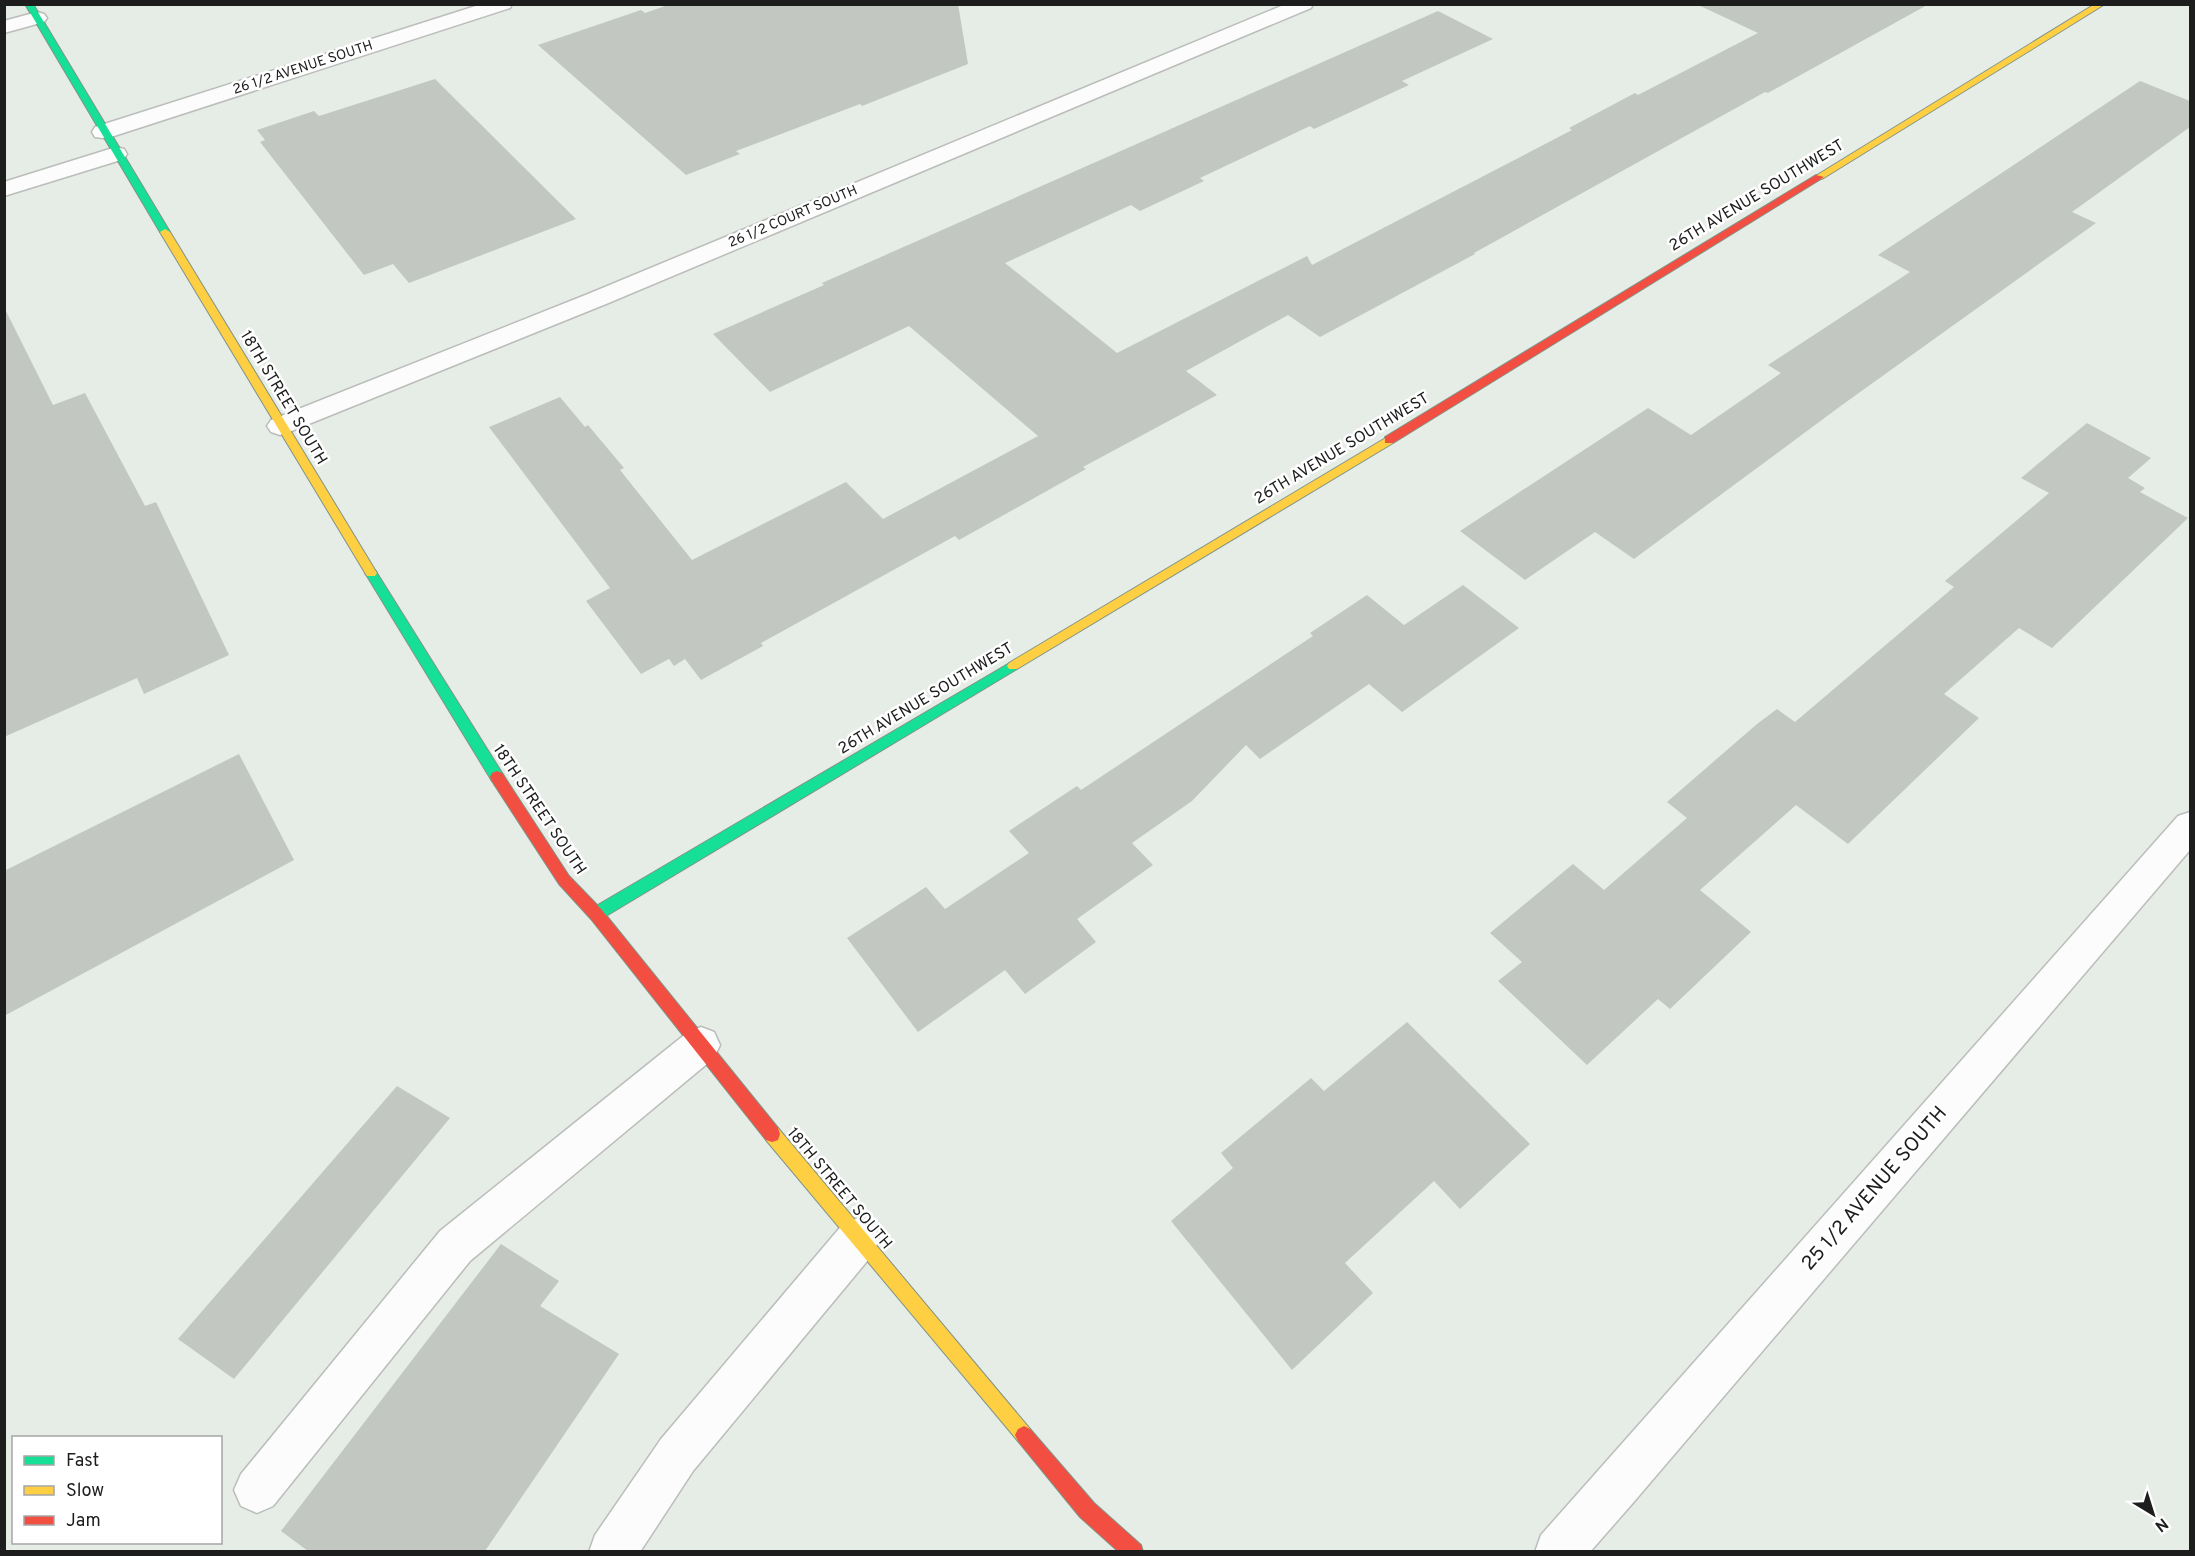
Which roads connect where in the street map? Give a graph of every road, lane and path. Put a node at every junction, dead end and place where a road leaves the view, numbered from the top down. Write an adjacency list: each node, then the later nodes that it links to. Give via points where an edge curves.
1 (503, 4): 6 (street, 26 1/2 AVENUE SOUTH)
2 (1304, 4): 9 (street, 26 1/2 COURT SOUTH)
3 (2101, 4): 11 (street, 26TH AVENUE SOUTHWEST, via 1322,482)
4 (33, 11): 5 (street); 6 (street, 18TH STREET SOUTH)
5 (4, 27)
6 (103, 132): 7 (street, 18TH STREET SOUTH)
7 (116, 154): 8 (street); 9 (street, 18TH STREET SOUTH)
8 (4, 189)
9 (280, 426): 11 (street, 18TH STREET SOUTH, via 484,757 564,880)
10 (2190, 826): 17 (street, 25 1/2 AVENUE SOUTH)
11 (596, 914): 12 (street, 18TH STREET SOUTH)
12 (700, 1045): 13 (street, 18TH STREET SOUTH); 14 (street, via 455,1246)
13 (858, 1239): 15 (street, via 677,1455); 16 (street, 18TH STREET SOUTH, via 1087,1510)
14 (257, 1490)
15 (612, 1551)
16 (1134, 1551)
17 (1558, 1551)

